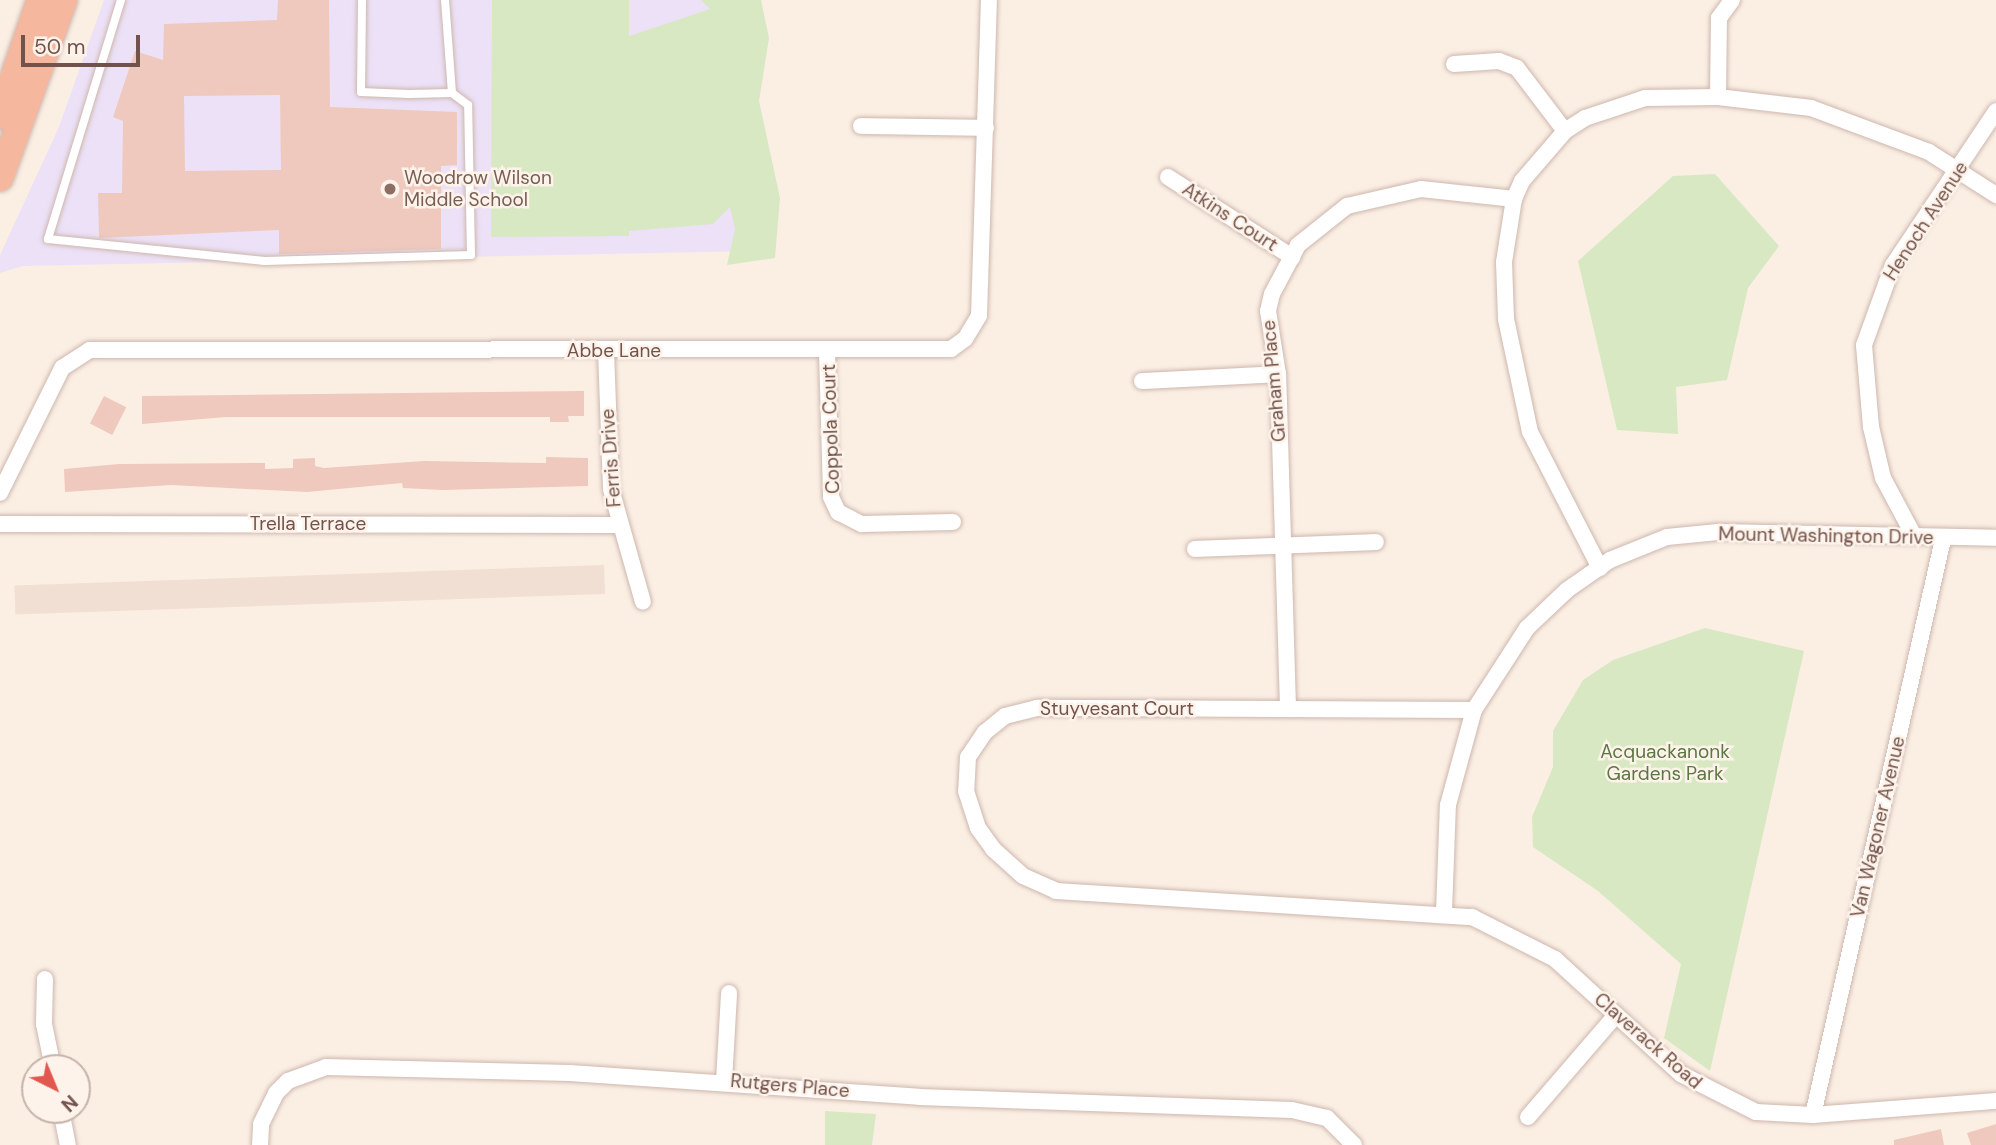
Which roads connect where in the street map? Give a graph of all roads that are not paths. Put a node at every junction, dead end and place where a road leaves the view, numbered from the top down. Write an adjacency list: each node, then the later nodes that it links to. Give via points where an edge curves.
1 (40, 0): 12 (highway)
2 (64, 0): 18 (highway)
3 (121, 0): 9 (lane, via 48,239 265,261 471,255 468,105)
4 (362, 0): 9 (lane, via 361,92)
5 (445, 0): 9 (lane)
6 (989, 0): 14 (street, Abbe Lane)
7 (1732, 0): 10 (street, via 1719,18)
8 (1454, 64): 15 (street, via 1499,61 1517,68)
9 (452, 93)
10 (1718, 97): 15 (street, via 1646,98 1585,118); 16 (street, via 1841,116 1929,152)
11 (1996, 111): 16 (street, Henoch Avenue)
12 (0, 116)
13 (860, 126): 14 (street)
14 (986, 128): 23 (street, Abbe Lane, via 976,327 951,349)
15 (1565, 131): 20 (street, via 1522,181)
16 (1958, 171): 19 (street); 30 (street, Henoch Avenue, via 1894,265 1864,345 1869,415 1883,478)
17 (1168, 177): 21 (street, Atkins Court)
18 (0, 178)
19 (1996, 195)
20 (1514, 199): 21 (street, Graham Place, via 1457,190 1389,194 1347,206 1309,232); 36 (street, via 1504,273 1521,406 1562,502)
21 (1292, 257): 24 (street, Graham Place, via 1268,311)
22 (606, 351): 23 (street, Abbe Lane); 26 (street, Abbe Lane, via 90,350 62,368); 29 (street, Ferris Drive)
23 (827, 351): 27 (street, Coppola Court, via 831,496 838,512 862,524)
24 (1278, 374): 25 (street); 34 (street, Graham Place)
25 (1142, 381)
26 (0, 493)
27 (953, 522)
28 (0, 523): 29 (street, Trella Terrace)
29 (617, 525): 37 (street, Ferris Drive)
30 (1914, 536): 32 (street, Mount Washington Drive); 36 (street, Mount Washington Drive, via 1758,530 1680,536)
31 (1996, 538): 32 (street, Mount Washington Drive)
32 (1942, 539): 47 (street, Van Wagoner Avenue)
33 (1376, 542): 34 (street)
34 (1284, 547): 35 (street); 38 (street, Graham Place)
35 (1195, 549)
36 (1600, 568): 39 (street, Mount Washington Drive, via 1547,606 1527,628)
37 (643, 602)
38 (1288, 708): 39 (street, Stuyvesant Court); 40 (street, Stuyvesant Court, via 1037,708 1005,716 968,757 970,810 1008,864 1055,891)
39 (1474, 710): 40 (street, Mount Washington Drive, via 1447,805)
40 (1444, 912): 43 (street, Claverack Road, via 1472,918 1532,945)
41 (45, 979): 44 (street, via 44,1024)
42 (729, 993): 45 (street)
43 (1616, 1015): 47 (street, Claverack Road, via 1681,1074 1724,1100 1756,1112); 48 (street)
44 (50, 1054)
45 (724, 1081): 51 (street, Rutgers Place, via 326,1067 306,1072 276,1093 261,1124); 52 (street, Rutgers Place, via 919,1097 1292,1110 1327,1118)
46 (1996, 1101): 47 (street, Claverack Road)
47 (1813, 1115)
48 (1528, 1117)
49 (64, 1124): 50 (street)
50 (68, 1145)
51 (260, 1145)
52 (1354, 1145)

